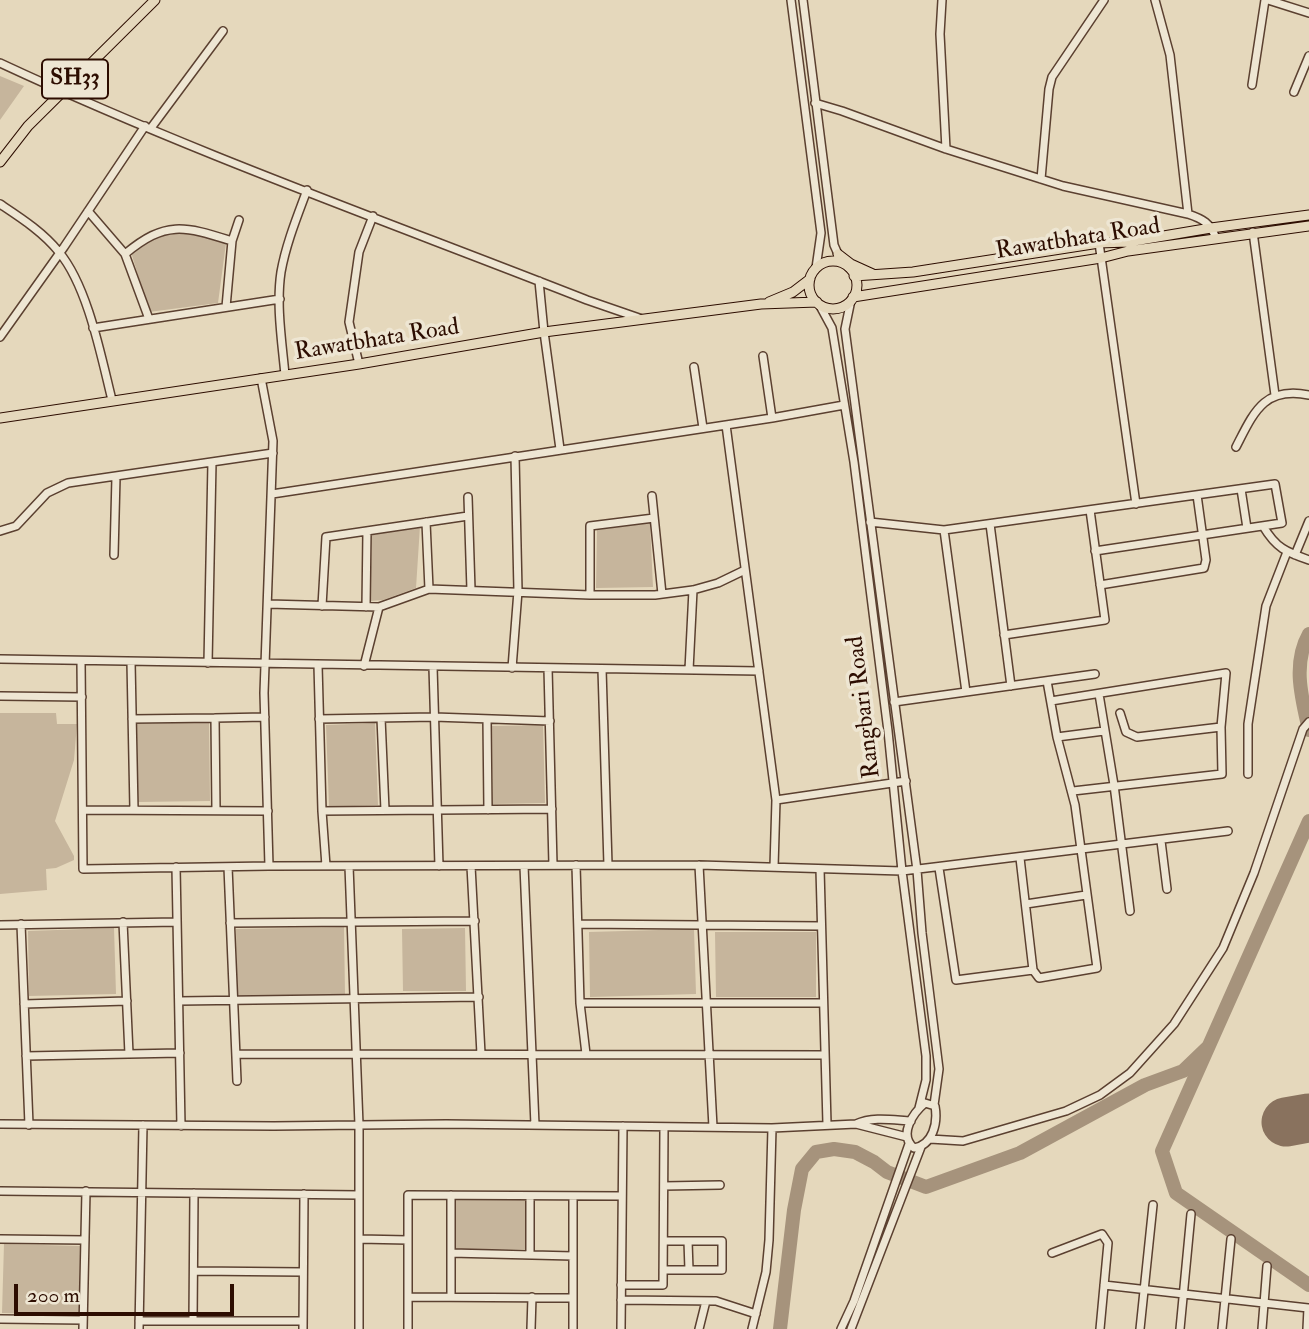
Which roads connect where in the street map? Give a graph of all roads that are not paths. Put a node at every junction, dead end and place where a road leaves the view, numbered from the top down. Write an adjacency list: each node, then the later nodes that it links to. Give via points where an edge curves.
1 (155, 0): 15 (main road, SH33)
2 (791, 0): 12 (street)
3 (803, 0): 11 (street)
4 (942, 0): 21 (street)
5 (1104, 0): 23 (street, via 1052,77)
6 (1155, 0): 27 (street, via 1170,55)
7 (1266, 0): 8 (street); 14 (street)
8 (1309, 13)
9 (223, 30): 20 (street)
10 (1309, 56): 16 (street)
11 (810, 61): 12 (street); 17 (street)
12 (799, 62): 19 (street)
13 (0, 63): 15 (street)
14 (1252, 85)
15 (62, 92): 20 (street); 22 (main road, SH33)
16 (1294, 92)
17 (815, 103): 18 (street); 21 (street)
18 (818, 122): 19 (street); 33 (street)
19 (808, 124): 35 (street)
20 (148, 127): 24 (street); 26 (street)
21 (946, 149): 23 (street)
22 (0, 162)
23 (1041, 179): 27 (street)
24 (307, 190): 29 (street); 49 (street, via 281,274)
25 (0, 204): 39 (street, via 33,226)
26 (89, 211): 39 (street); 40 (street)
27 (1188, 214): 32 (street, via 1205,220)
28 (1309, 215): 32 (main road, Rawatbhata Road)
29 (373, 216): 47 (street); 59 (street, via 359,253 349,322)
30 (239, 220): 37 (street)
31 (1309, 226): 34 (main road, Rawatbhata Road)
32 (1211, 228): 36 (street); 38 (main road, Rawatbhata Road)
33 (832, 230): 35 (street); 41 (street)
34 (1253, 232): 36 (main road, Rawatbhata Road); 63 (street)
35 (821, 233): 43 (street)
36 (1216, 238): 42 (main road, Rawatbhata Road)
37 (232, 241): 40 (street, via 194,230 168,229); 52 (street)
38 (1099, 243): 42 (street); 45 (main road, Rawatbhata Road)
39 (60, 253): 55 (street, via 85,299); 57 (street)
40 (125, 254): 53 (street)
41 (838, 254): 44 (street); 45 (main road)
42 (1101, 258): 48 (main road, Rawatbhata Road); 82 (street)
43 (816, 268): 44 (main road, via 836,261); 46 (main road)
44 (852, 272): 45 (main road, Rawatbhata Road); 48 (main road, via 856,289)
45 (877, 276)
46 (810, 279): 50 (main road, via 810,292); 51 (main road, Rawatbhata Road, via 793,292)
47 (539, 281): 54 (street); 56 (street)
48 (852, 298): 50 (main road, via 832,309); 88 (street, Rangbari Road, via 845,329)
49 (281, 299): 52 (street); 61 (street)
50 (818, 303): 51 (main road, Rawatbhata Road); 66 (street, Rangbari Road, via 832,328)
51 (761, 304): 54 (main road, Rawatbhata Road)
52 (226, 307): 53 (street)
53 (149, 319): 55 (street)
54 (642, 319): 56 (main road, Rawatbhata Road)
55 (93, 328): 65 (street)
56 (544, 332): 59 (main road, Rawatbhata Road); 72 (street)
57 (0, 337)
58 (763, 356): 68 (street)
59 (359, 364): 61 (main road, Rawatbhata Road)
60 (694, 367): 70 (street)
61 (285, 375): 62 (main road, Rawatbhata Road)
62 (261, 378): 65 (main road, Rawatbhata Road); 73 (street)
63 (1275, 395): 64 (street); 71 (street, via 1255,411)
64 (1309, 396)
65 (113, 400): 67 (main road, Rawatbhata Road)
66 (844, 405): 68 (street); 150 (street, Rangbari Road)
67 (0, 418)
68 (772, 418): 69 (street)
69 (726, 425): 70 (street); 100 (street)
70 (703, 428): 72 (street)
71 (1236, 447)
72 (560, 449): 74 (street)
73 (273, 453): 75 (street); 78 (street)
74 (515, 456): 78 (street); 105 (street)
75 (212, 462): 76 (street); 116 (street)
76 (117, 477): 93 (street, via 59,486 16,526); 98 (street)
77 (1241, 489): 79 (street); 90 (street, via 1275,484 1282,523); 91 (street)
78 (271, 494): 108 (street)
79 (1196, 495): 82 (street); 95 (street)
80 (652, 496): 85 (street)
81 (468, 497): 84 (street)
82 (1136, 504): 83 (street)
83 (1090, 510): 89 (street); 96 (street)
84 (468, 516): 87 (street); 103 (street)
85 (654, 518): 106 (street); 107 (street, via 590,526)
86 (1309, 521): 97 (street)
87 (426, 522): 94 (street); 102 (street)
88 (870, 522): 92 (street); 134 (street, Rangbari Road)
89 (990, 524): 92 (street); 112 (street)
90 (1263, 526): 91 (street); 97 (street, via 1273,543)
91 (1247, 528): 95 (street)
92 (944, 530): 129 (street)
93 (0, 531)
94 (367, 531): 109 (street, via 326,537); 110 (street)
95 (1203, 534): 96 (street); 101 (street, via 1204,568)
96 (1095, 551): 101 (street)
97 (1291, 554): 99 (street); 148 (street, via 1266,606 1248,724)
98 (114, 555)
99 (1309, 560)
100 (745, 570): 104 (street); 125 (street)
101 (1100, 585): 112 (street, via 1105,621)
102 (429, 589): 103 (street); 111 (street)
103 (471, 590): 105 (street)
104 (693, 590): 106 (street); 124 (street)
105 (518, 591): 107 (street); 121 (street)
106 (662, 594): 107 (street)
107 (590, 595)
108 (268, 604): 109 (street); 117 (street)
109 (322, 606): 110 (street)
110 (366, 607): 111 (street)
111 (379, 607): 119 (street)
112 (1004, 635): 128 (street)
113 (0, 659): 114 (street)
114 (81, 661): 115 (street); 132 (street)
115 (131, 662): 116 (street); 139 (street)
116 (208, 663): 117 (street)
117 (265, 665): 118 (street); 136 (street)
118 (318, 665): 119 (street); 141 (street)
119 (364, 666): 120 (street)
120 (433, 667): 121 (street); 138 (street)
121 (512, 668): 122 (street)
122 (548, 668): 123 (street); 143 (street)
123 (602, 669): 124 (street); 168 (street)
124 (689, 670): 125 (street)
125 (759, 671): 153 (street)
126 (1095, 674): 127 (street)
127 (1047, 681): 128 (street); 133 (street)
128 (1011, 686): 129 (street)
129 (966, 692): 134 (street)
130 (1099, 694): 133 (street); 145 (street, via 1226,673); 146 (street)
131 (0, 696): 132 (street)
132 (82, 697): 156 (street)
133 (1051, 701): 147 (street)
134 (894, 702): 149 (street, Rangbari Road)
135 (1120, 713): 145 (street, via 1123,728 1137,737)
136 (265, 717): 140 (street); 161 (street)
137 (381, 718): 138 (street); 141 (street); 159 (street)
138 (434, 718): 142 (street); 154 (street)
139 (132, 719): 140 (street); 157 (street)
140 (215, 719): 158 (street)
141 (319, 719): 162 (street)
142 (487, 719): 143 (street); 160 (street)
143 (550, 721): 155 (street)
144 (1309, 722): 235 (street, via 1223,948 1174,1024 1130,1073 1100,1095 1066,1111 963,1141)
145 (1221, 727): 151 (street, via 1222,774)
146 (1104, 731): 147 (street); 151 (street)
147 (1057, 737): 152 (street)
148 (1248, 774)
149 (906, 780): 150 (street); 183 (street, Rangbari Road)
150 (893, 783): 153 (street); 184 (street, Rangbari Road)
151 (1114, 785): 152 (street); 165 (street)
152 (1073, 791): 166 (street)
153 (776, 800): 180 (street)
154 (437, 809): 159 (street); 160 (street); 174 (street)
155 (552, 809): 160 (street); 177 (street)
156 (83, 810): 157 (street); 179 (street, via 83,869)
157 (134, 810): 158 (street)
158 (216, 810): 161 (street)
159 (385, 810): 162 (street)
160 (488, 810)
161 (268, 811): 171 (street)
162 (322, 811): 172 (street)
163 (1228, 831): 164 (street)
164 (1161, 841): 165 (street); 185 (street)
165 (1121, 845): 166 (street); 188 (street)
166 (1082, 850): 167 (street); 186 (street)
167 (1020, 858): 181 (street); 187 (street)
168 (608, 865): 169 (street); 178 (street)
169 (699, 865): 180 (street); 197 (street)
170 (228, 866): 171 (street); 179 (street); 193 (street)
171 (269, 866): 172 (street)
172 (326, 866): 173 (street)
173 (349, 866): 174 (street); 192 (street)
174 (439, 866): 175 (street)
175 (471, 866): 176 (street); 189 (street)
176 (524, 866): 177 (street); 214 (street)
177 (553, 866): 178 (street)
178 (576, 866): 195 (street)
179 (176, 867): 191 (street)
180 (774, 867): 182 (street)
181 (939, 868): 183 (street); 199 (street, via 956,979)
182 (820, 869): 184 (street); 198 (street)
183 (916, 870): 184 (street); 220 (street, Rangbari Road, via 939,1069)
184 (902, 871): 221 (street, Rangbari Road, via 926,1056)
185 (1167, 889)
186 (1086, 895): 187 (street); 199 (street, via 1097,968 1040,978)
187 (1026, 904): 199 (street)
188 (1130, 911)
189 (475, 921): 192 (street); 200 (street)
190 (123, 922): 191 (street); 194 (street); 202 (street)
191 (177, 922): 203 (street)
192 (351, 922): 193 (street); 201 (street)
193 (230, 923): 204 (street)
194 (21, 924): 196 (street); 206 (street)
195 (579, 924): 197 (street); 207 (street)
196 (0, 925)
197 (702, 925): 198 (street); 205 (street)
198 (821, 926): 208 (street)
199 (1033, 970)
200 (479, 997): 201 (street); 213 (street)
201 (354, 999): 204 (street); 212 (street)
202 (127, 1001): 206 (street); 210 (street)
203 (179, 1001): 204 (street); 209 (street)
204 (233, 1001): 211 (street)
205 (706, 1002): 207 (street); 208 (street); 216 (street)
206 (24, 1003): 218 (street)
207 (580, 1003): 215 (street)
208 (823, 1003): 217 (street)
209 (180, 1053): 210 (street); 230 (street)
210 (129, 1054): 218 (street)
211 (236, 1054): 212 (street); 219 (street)
212 (357, 1054): 213 (street); 228 (street)
213 (481, 1054): 214 (street)
214 (532, 1054): 215 (street); 229 (street)
215 (586, 1054): 216 (street)
216 (709, 1055): 217 (street); 233 (street)
217 (825, 1055): 224 (street)
218 (26, 1056): 226 (street)
219 (237, 1081)
220 (934, 1105): 221 (street, via 926,1103); 235 (street, Rangbari Road)
221 (919, 1108): 222 (street)
222 (911, 1121): 225 (street, via 878,1119); 236 (street)
223 (0, 1124): 226 (street)
224 (827, 1124): 225 (street); 234 (street)
225 (856, 1124): 236 (street)
226 (29, 1125): 227 (street)
227 (143, 1125): 230 (street); 242 (street)
228 (359, 1125): 229 (street); 230 (street); 245 (street)
229 (535, 1125): 231 (street)
230 (181, 1126)
231 (623, 1126): 232 (street); 249 (street)
232 (664, 1126): 233 (street); 239 (street)
233 (713, 1127): 234 (street)
234 (772, 1128): 280 (street, via 769,1240)
235 (930, 1139): 237 (street)
236 (908, 1141): 237 (street, via 914,1148); 294 (street)
237 (920, 1147): 295 (street)
238 (720, 1185): 239 (street)
239 (664, 1186): 257 (street)
240 (0, 1191): 241 (street)
241 (86, 1191): 242 (street); 254 (street)
242 (142, 1192): 243 (street); 284 (street)
243 (194, 1193): 244 (street); 266 (street)
244 (304, 1194): 245 (street); 267 (street)
245 (359, 1195): 255 (street)
246 (451, 1195): 247 (street); 256 (street, via 408,1195); 259 (street)
247 (530, 1196): 248 (street); 261 (street)
248 (573, 1196): 249 (street); 262 (street)
249 (622, 1196): 268 (street)
250 (1153, 1205): 270 (street)
251 (1191, 1214): 271 (street)
252 (0, 1239): 254 (street)
253 (1231, 1239): 276 (street)
254 (85, 1240): 282 (street)
255 (359, 1240): 256 (street); 287 (street)
256 (408, 1240): 272 (street)
257 (664, 1241): 258 (street); 264 (street)
258 (688, 1241): 265 (street); 265 (street, via 722,1241 722,1269)
259 (451, 1253): 261 (street); 273 (street)
260 (1052, 1253): 269 (street, via 1102,1234 1108,1243)
261 (530, 1255): 262 (street)
262 (573, 1256): 275 (street)
263 (1267, 1266): 279 (street)
264 (663, 1270): 265 (street); 268 (street, via 663,1284)
265 (689, 1270)
266 (194, 1271): 267 (street); 283 (street)
267 (303, 1272): 285 (street)
268 (621, 1285): 277 (street)
269 (1104, 1285): 270 (street); 296 (street)
270 (1144, 1289): 271 (street); 297 (street)
271 (1182, 1294): 276 (street); 298 (street)
272 (408, 1297): 273 (street); 288 (street)
273 (451, 1297): 274 (street)
274 (531, 1297): 275 (street); 289 (street)
275 (573, 1298): 290 (street)
276 (1225, 1299): 279 (street); 299 (street)
277 (621, 1300): 278 (street); 291 (street)
278 (706, 1301): 280 (street); 292 (street)
279 (1264, 1303): 300 (street); 301 (street, via 1308,1308)
280 (756, 1314): 293 (street)
281 (0, 1319): 282 (street)
282 (83, 1320): 286 (street)
283 (193, 1321): 284 (street); 285 (street)
284 (139, 1325)
285 (303, 1325)
286 (83, 1329)
287 (359, 1329)
288 (408, 1329)
289 (531, 1329)
290 (573, 1329)
291 (621, 1329)
292 (699, 1329)
293 (752, 1329)
294 (841, 1329)
295 (851, 1329)
296 (1100, 1329)
297 (1140, 1329)
298 (1180, 1329)
299 (1222, 1329)
300 (1262, 1329)
301 (1307, 1329)

